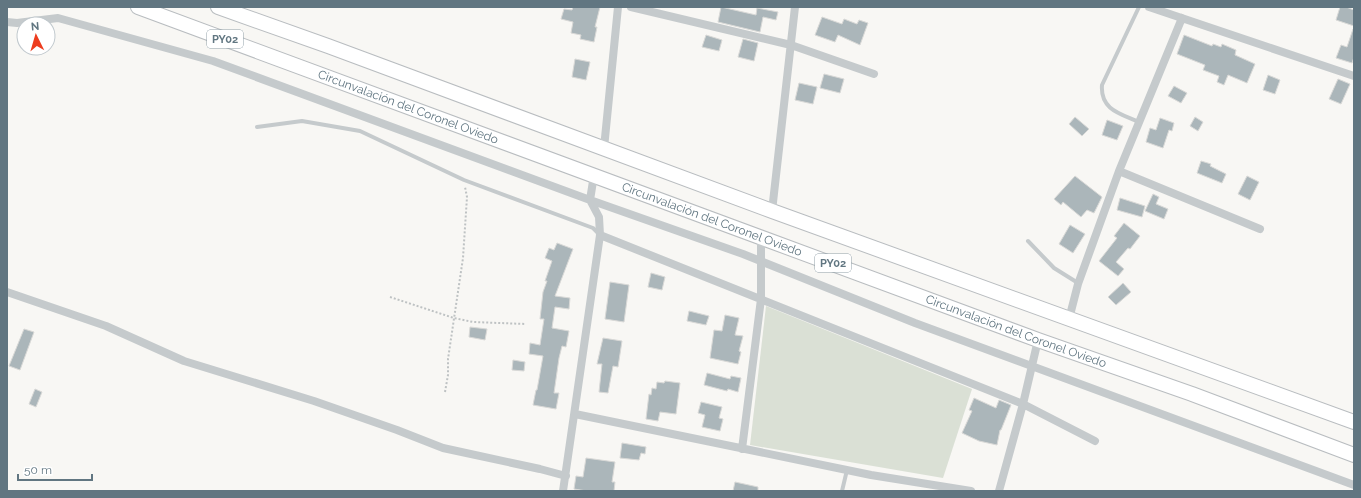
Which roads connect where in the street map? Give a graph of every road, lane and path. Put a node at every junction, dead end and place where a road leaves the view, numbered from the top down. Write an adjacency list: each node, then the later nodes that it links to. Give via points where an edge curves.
1 (138, 7): 17 (highway, Circunvalación del Coronel Oviedo / PY02)
2 (218, 7): 15 (highway, PY02)
3 (618, 7): 15 (street)
4 (631, 7): 10 (street)
5 (795, 7): 10 (street)
6 (1139, 7): 13 (lane, via 1101,93 1110,109)
7 (1150, 7): 8 (street)
8 (1182, 18): 12 (street); 13 (street)
9 (7, 22): 19 (street, via 58,18 213,61)
10 (791, 45): 11 (street); 20 (street)
11 (874, 74)
12 (1354, 76)
13 (1139, 123): 16 (street)
14 (256, 126): 18 (lane, via 302,120 360,131)
15 (604, 148): 20 (highway, PY02)
16 (1119, 171): 21 (street); 26 (street)
17 (594, 175): 19 (street); 23 (highway, Circunvalación del Coronel Oviedo / PY02)
18 (464, 180): 22 (lane, via 592,228); 30 (path, via 467,197 464,258)
19 (590, 200): 22 (street, via 599,217); 25 (street)
20 (772, 210): 31 (highway, PY02)
21 (1260, 229)
22 (600, 235): 29 (street); 37 (street)
23 (761, 237): 25 (street); 33 (highway, Circunvalación del Coronel Oviedo / PY02)
24 (1028, 241): 26 (lane, via 1054,268)
25 (761, 262): 29 (street); 34 (street)
26 (1078, 284): 31 (street)
27 (7, 292): 43 (street, via 106,326 184,361 314,401 443,448)
28 (390, 296): 30 (path)
29 (761, 299): 36 (street); 40 (street)
30 (454, 318): 32 (path, via 473,322); 35 (path)
31 (1069, 319): 38 (highway, PY02)
32 (526, 324)
33 (1038, 340): 34 (street); 41 (highway, Circunvalación del Coronel Oviedo / PY02)
34 (1032, 366): 36 (street); 44 (street)
35 (446, 392)
36 (1023, 404): 39 (street); 48 (street)
37 (575, 414): 40 (street); 43 (street)
38 (1354, 422)
39 (1095, 441)
40 (742, 449): 42 (street)
41 (1354, 455)
42 (847, 470): 46 (lane); 47 (street)
43 (566, 476): 45 (street)
44 (1354, 486)
45 (563, 491)
46 (842, 491)
47 (971, 491)
48 (999, 491)

